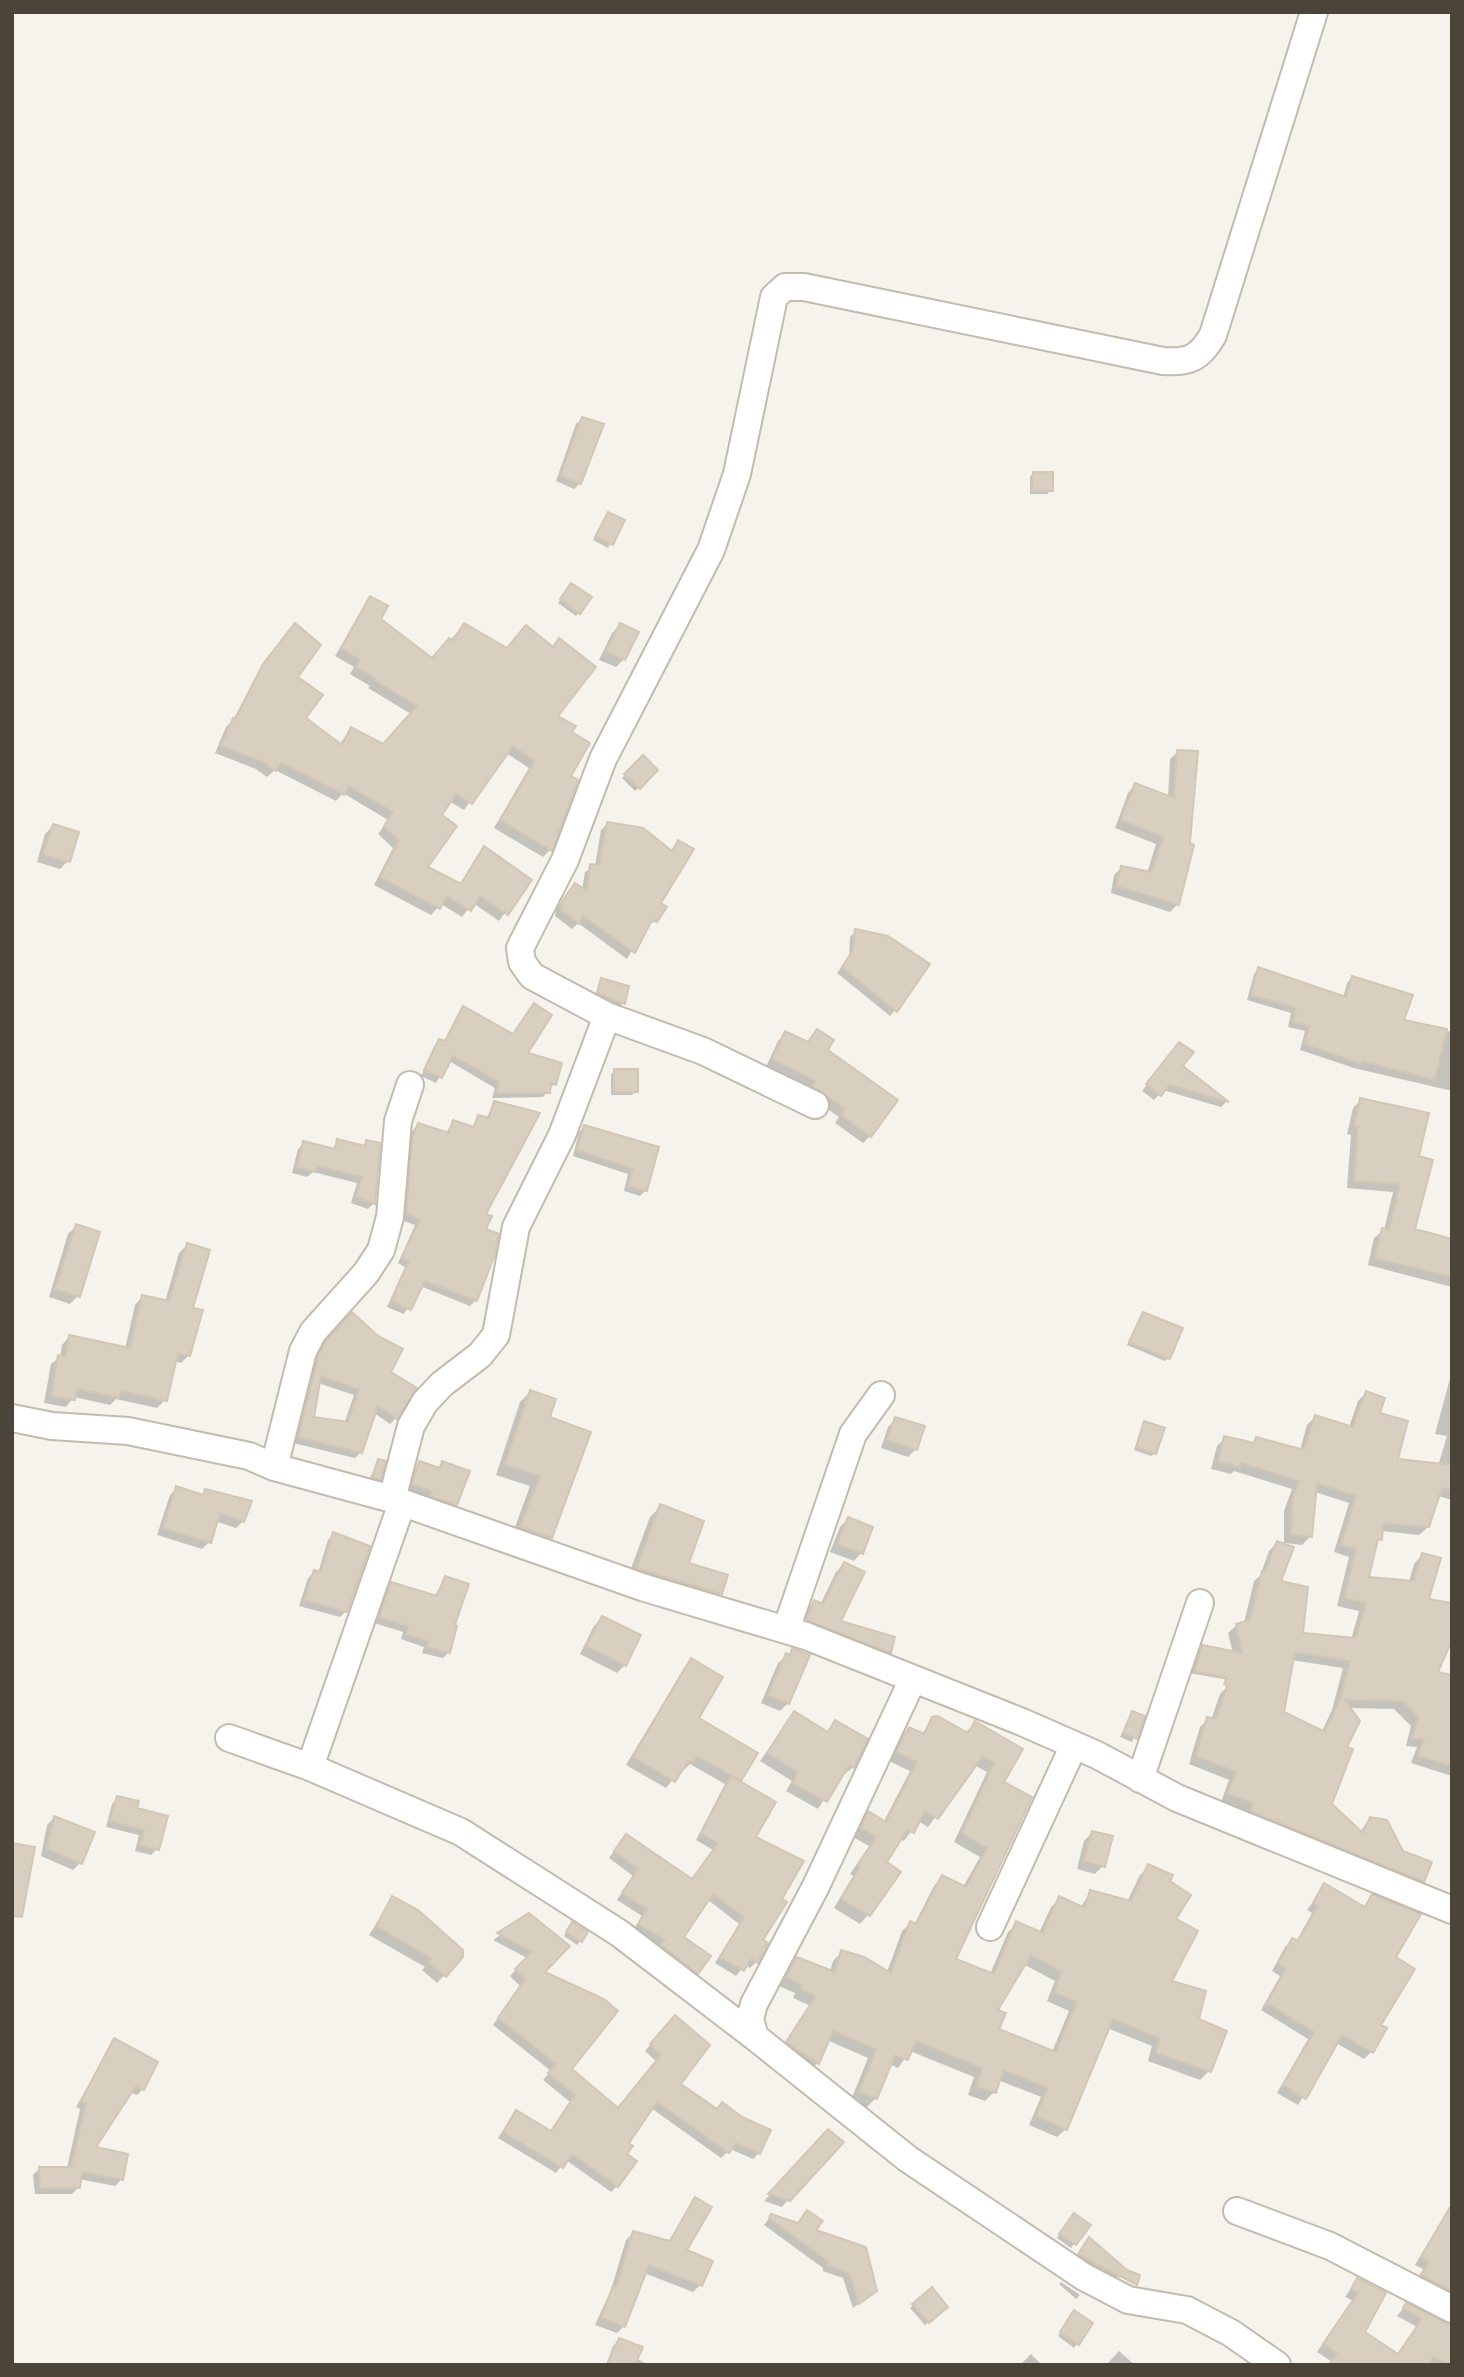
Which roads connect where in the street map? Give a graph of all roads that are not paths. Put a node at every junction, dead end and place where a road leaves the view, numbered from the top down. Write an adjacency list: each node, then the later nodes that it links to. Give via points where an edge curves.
1 (1314, 12): 2 (street, via 1213,335 1193,360 1163,361 804,287 778,291 737,474 711,550 603,759 562,867 520,948 531,976)
2 (607, 1016): 4 (street, via 703,1051); 8 (street, via 562,1135 516,1227 496,1335 480,1355 425,1402 411,1426)
3 (410, 1085): 7 (street, via 398,1121 390,1217 381,1250 313,1332 303,1351)
4 (815, 1105)
5 (881, 1395): 10 (street, via 853,1434)
6 (12, 1418): 7 (street, via 180,1439 249,1455)
7 (274, 1467): 8 (street)
8 (397, 1501): 10 (street, via 645,1588); 14 (street)
9 (1200, 1602): 15 (street)
10 (786, 1630): 11 (street)
11 (913, 1679): 13 (street); 18 (street, via 816,1886 754,2004 750,2019)
12 (229, 1738): 14 (street)
13 (1074, 1745): 15 (street); 17 (street)
14 (310, 1767): 18 (street, via 461,1832 619,1933)
15 (1140, 1779): 16 (street)
16 (1452, 1910)
17 (990, 1927)
18 (755, 2037): 21 (street, via 908,2159 1084,2277 1128,2300 1187,2310)
19 (1237, 2211): 20 (street, via 1331,2246)
20 (1452, 2309)
21 (1277, 2365)

